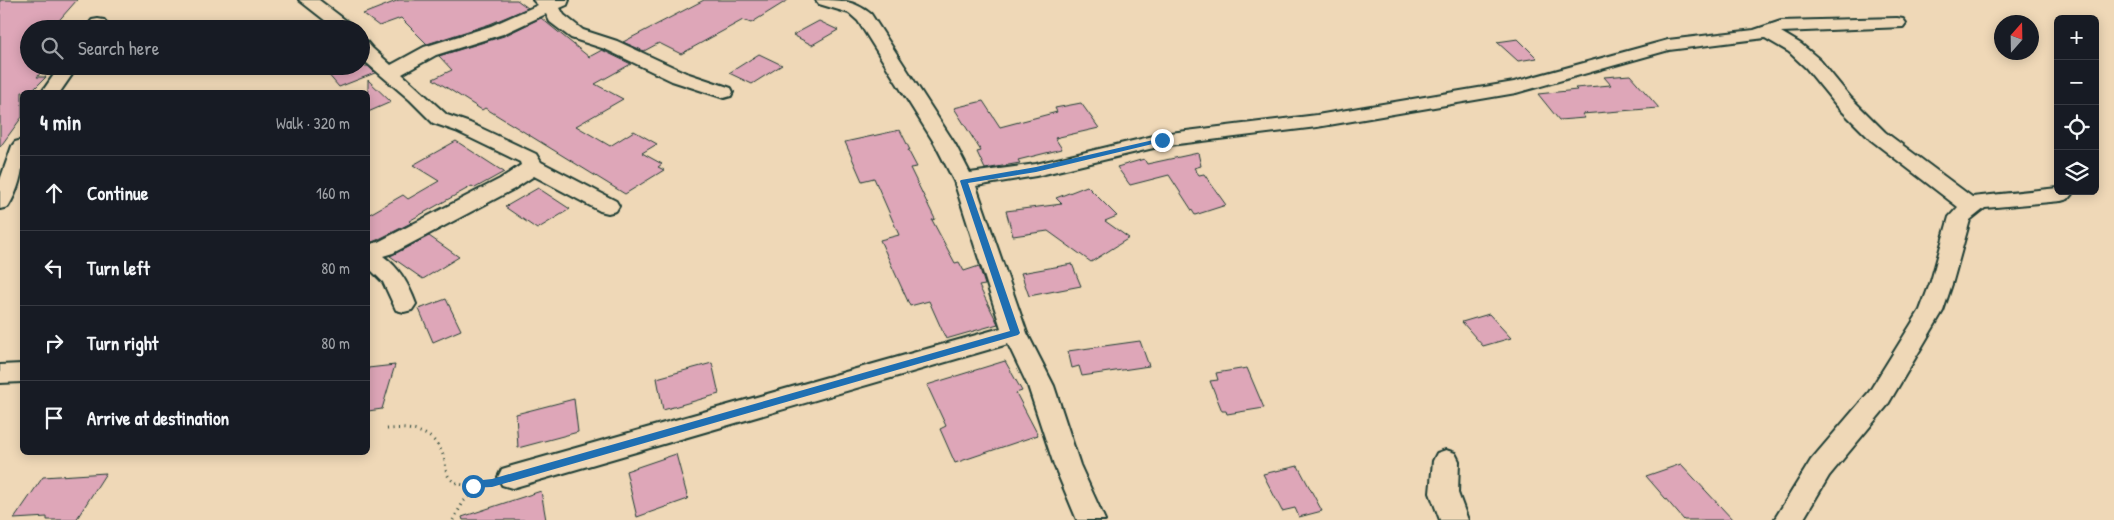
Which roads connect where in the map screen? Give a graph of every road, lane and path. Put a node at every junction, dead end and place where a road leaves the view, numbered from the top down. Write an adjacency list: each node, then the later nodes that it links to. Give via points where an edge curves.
1 (308, 0): 4 (street)
2 (824, 0): 14 (street, via 855,9 864,18 945,144)
3 (552, 2): 8 (street, via 497,30 430,51); 11 (street, via 556,18 577,34)
4 (336, 20)
5 (1897, 23): 6 (street, via 1781,26)
6 (1766, 31): 14 (street, via 1757,35 1668,45 1516,87 1317,121 1162,140 1036,170); 18 (street, via 1795,48 1813,64 1878,136)
7 (370, 56): 8 (street)
8 (390, 73): 13 (street, via 440,119 530,158)
9 (63, 75): 10 (street)
10 (52, 90)
11 (724, 92)
12 (20, 152): 16 (street)
13 (532, 166): 17 (street); 19 (street, via 507,184 385,248)
14 (964, 181): 22 (street)
15 (2054, 195): 18 (street, via 1980,202)
16 (0, 202)
17 (608, 206)
18 (1972, 207): 32 (street, via 1960,217 1931,311 1878,399 1820,468)
19 (370, 252)
20 (370, 258): 21 (street, via 386,269 396,282)
21 (404, 304)
22 (1015, 333): 27 (street); 30 (street, via 1041,386 1067,465)
23 (20, 373): 24 (street)
24 (0, 374)
25 (388, 429): 28 (path, via 405,427 433,438 440,446 448,477 456,483)
26 (1446, 461): 31 (street, via 1444,493)
27 (512, 477): 28 (path)
28 (483, 484): 29 (path, via 464,501)
29 (453, 520)
30 (1091, 520)
31 (1454, 520)
32 (1788, 520)

